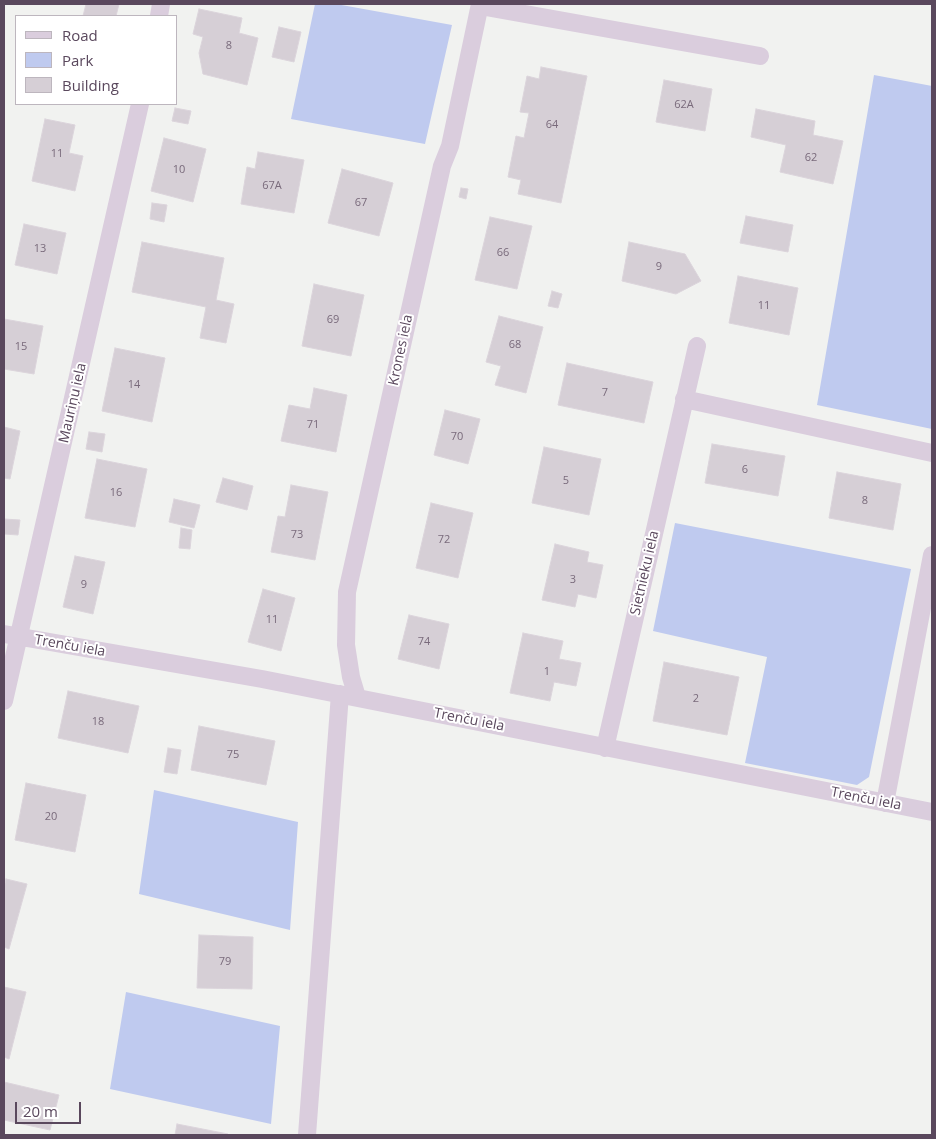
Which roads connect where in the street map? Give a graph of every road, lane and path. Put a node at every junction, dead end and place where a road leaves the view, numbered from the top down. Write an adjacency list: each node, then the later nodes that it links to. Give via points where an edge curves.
1 (480, 5): 2 (street); 10 (street, Krones iela, via 347,592 346,645)
2 (760, 56)
3 (140, 105): 8 (street, Mauriņu iela)
4 (696, 346): 5 (street, Sietnieku iela)
5 (684, 399): 6 (street); 12 (street, Sietnieku iela)
6 (932, 453)
7 (932, 555): 13 (street)
8 (12, 636): 9 (street, Trenču iela); 11 (street, Mauriņu iela)
9 (340, 694): 10 (street, Trenču iela); 15 (street)
10 (357, 697): 12 (street, Trenču iela)
11 (4, 702)
12 (605, 748): 13 (street, Trenču iela)
13 (885, 803): 14 (street, Trenču iela)
14 (932, 812)
15 (307, 1135)

